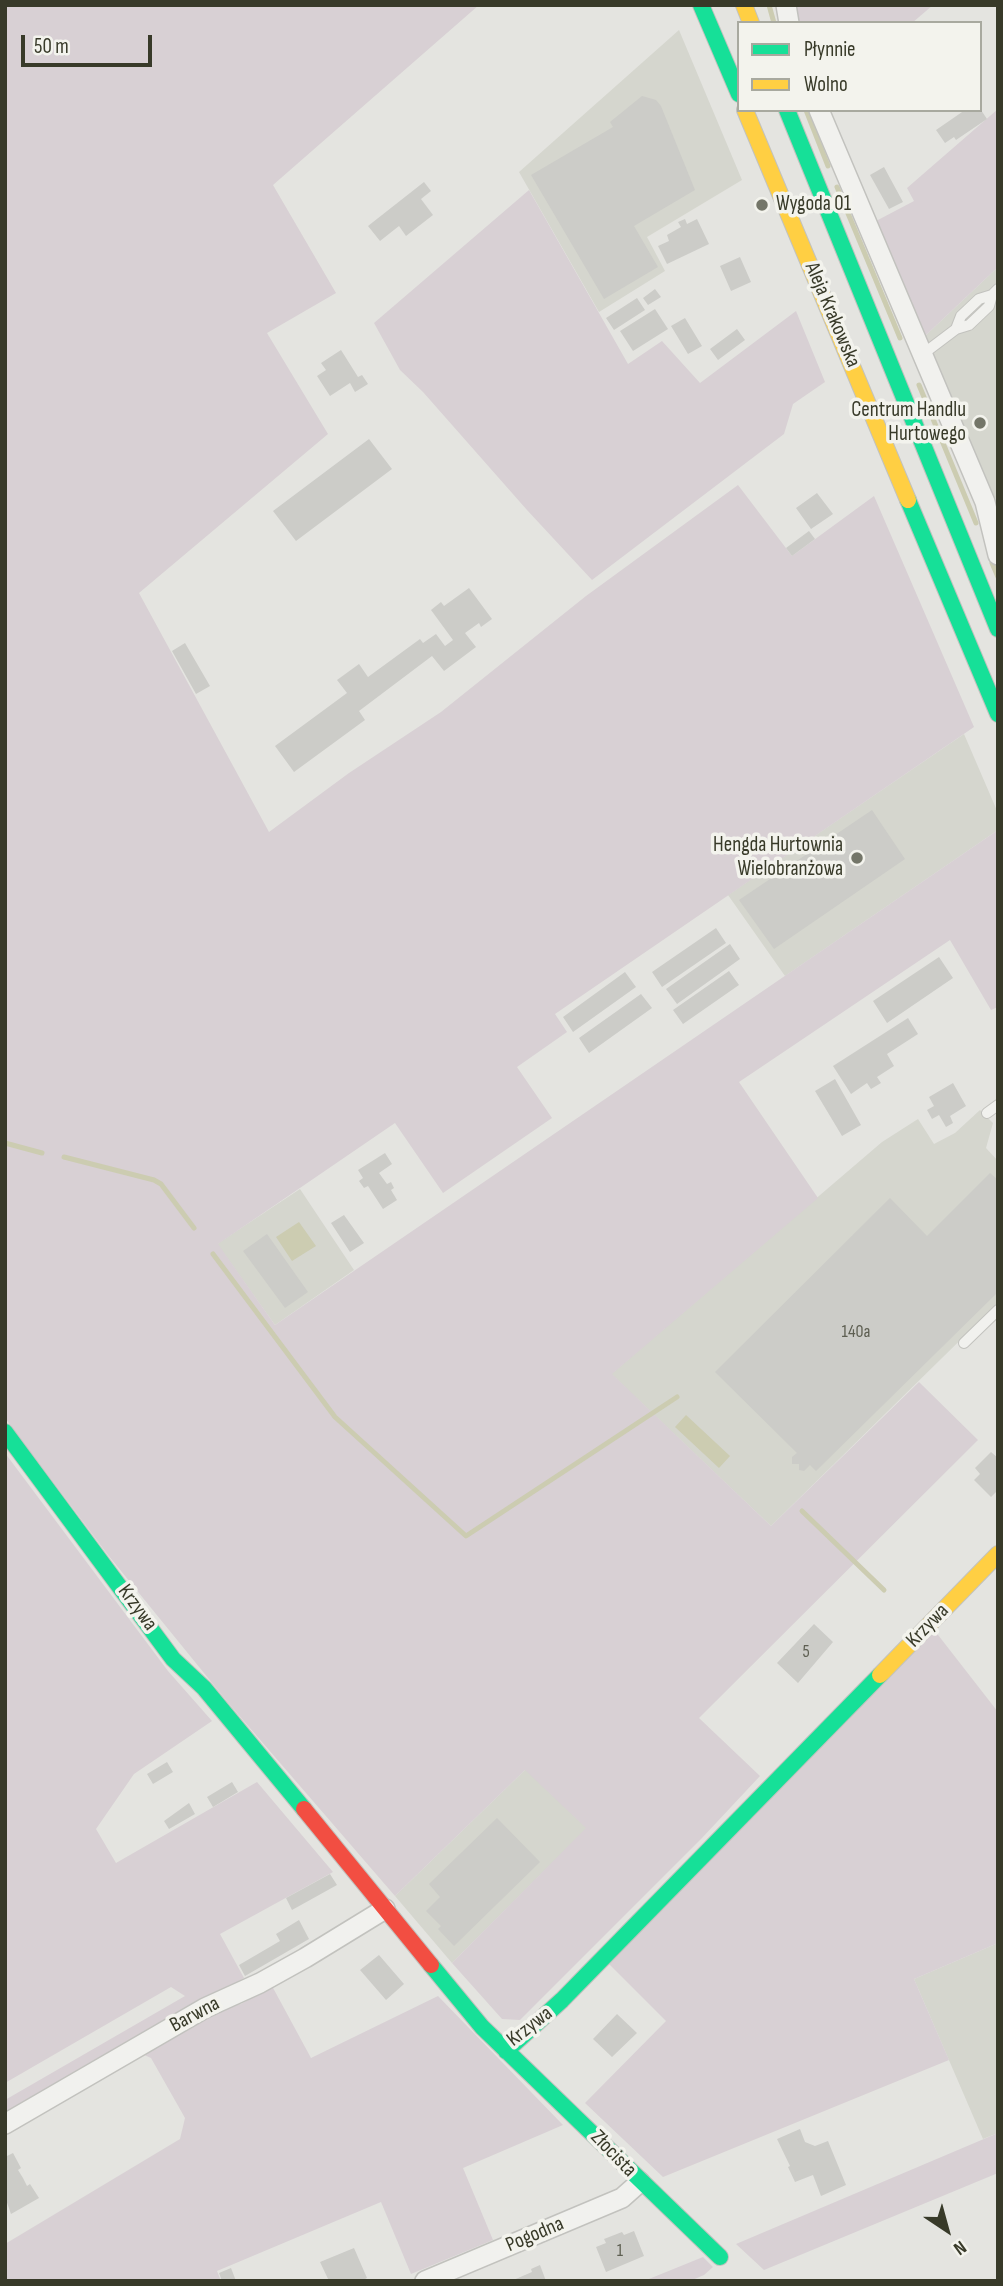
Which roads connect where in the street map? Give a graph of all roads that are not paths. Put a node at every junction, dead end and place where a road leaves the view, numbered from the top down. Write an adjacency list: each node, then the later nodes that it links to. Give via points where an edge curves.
1 (701, 5): 2 (street)
2 (737, 89)
3 (746, 112): 11 (street, Aleja Krakowska)
4 (788, 112): 9 (street, Aleja Krakowska)
5 (820, 112): 7 (street)
6 (995, 292): 7 (lane, via 989,306 969,325)
7 (923, 354): 8 (street, via 985,502)
8 (995, 546): 9 (street)
9 (964, 548): 10 (street, Aleja Krakowska)
10 (998, 629)
11 (998, 714)
12 (998, 1105): 13 (lane)
13 (988, 1114)
14 (998, 1310): 15 (lane)
15 (964, 1343)
16 (5, 1432): 18 (street, Krzywa, via 173,1659 204,1688)
17 (998, 1554): 19 (street, Krzywa, via 562,2000)
18 (385, 1909): 19 (street, Krzywa); 20 (street, Barwna)
19 (506, 2051): 21 (street, Złocista)
20 (5, 2124)
21 (640, 2182): 22 (street, Złocista); 23 (street, Pogodna, via 622,2198)
22 (720, 2257)
23 (425, 2281)

